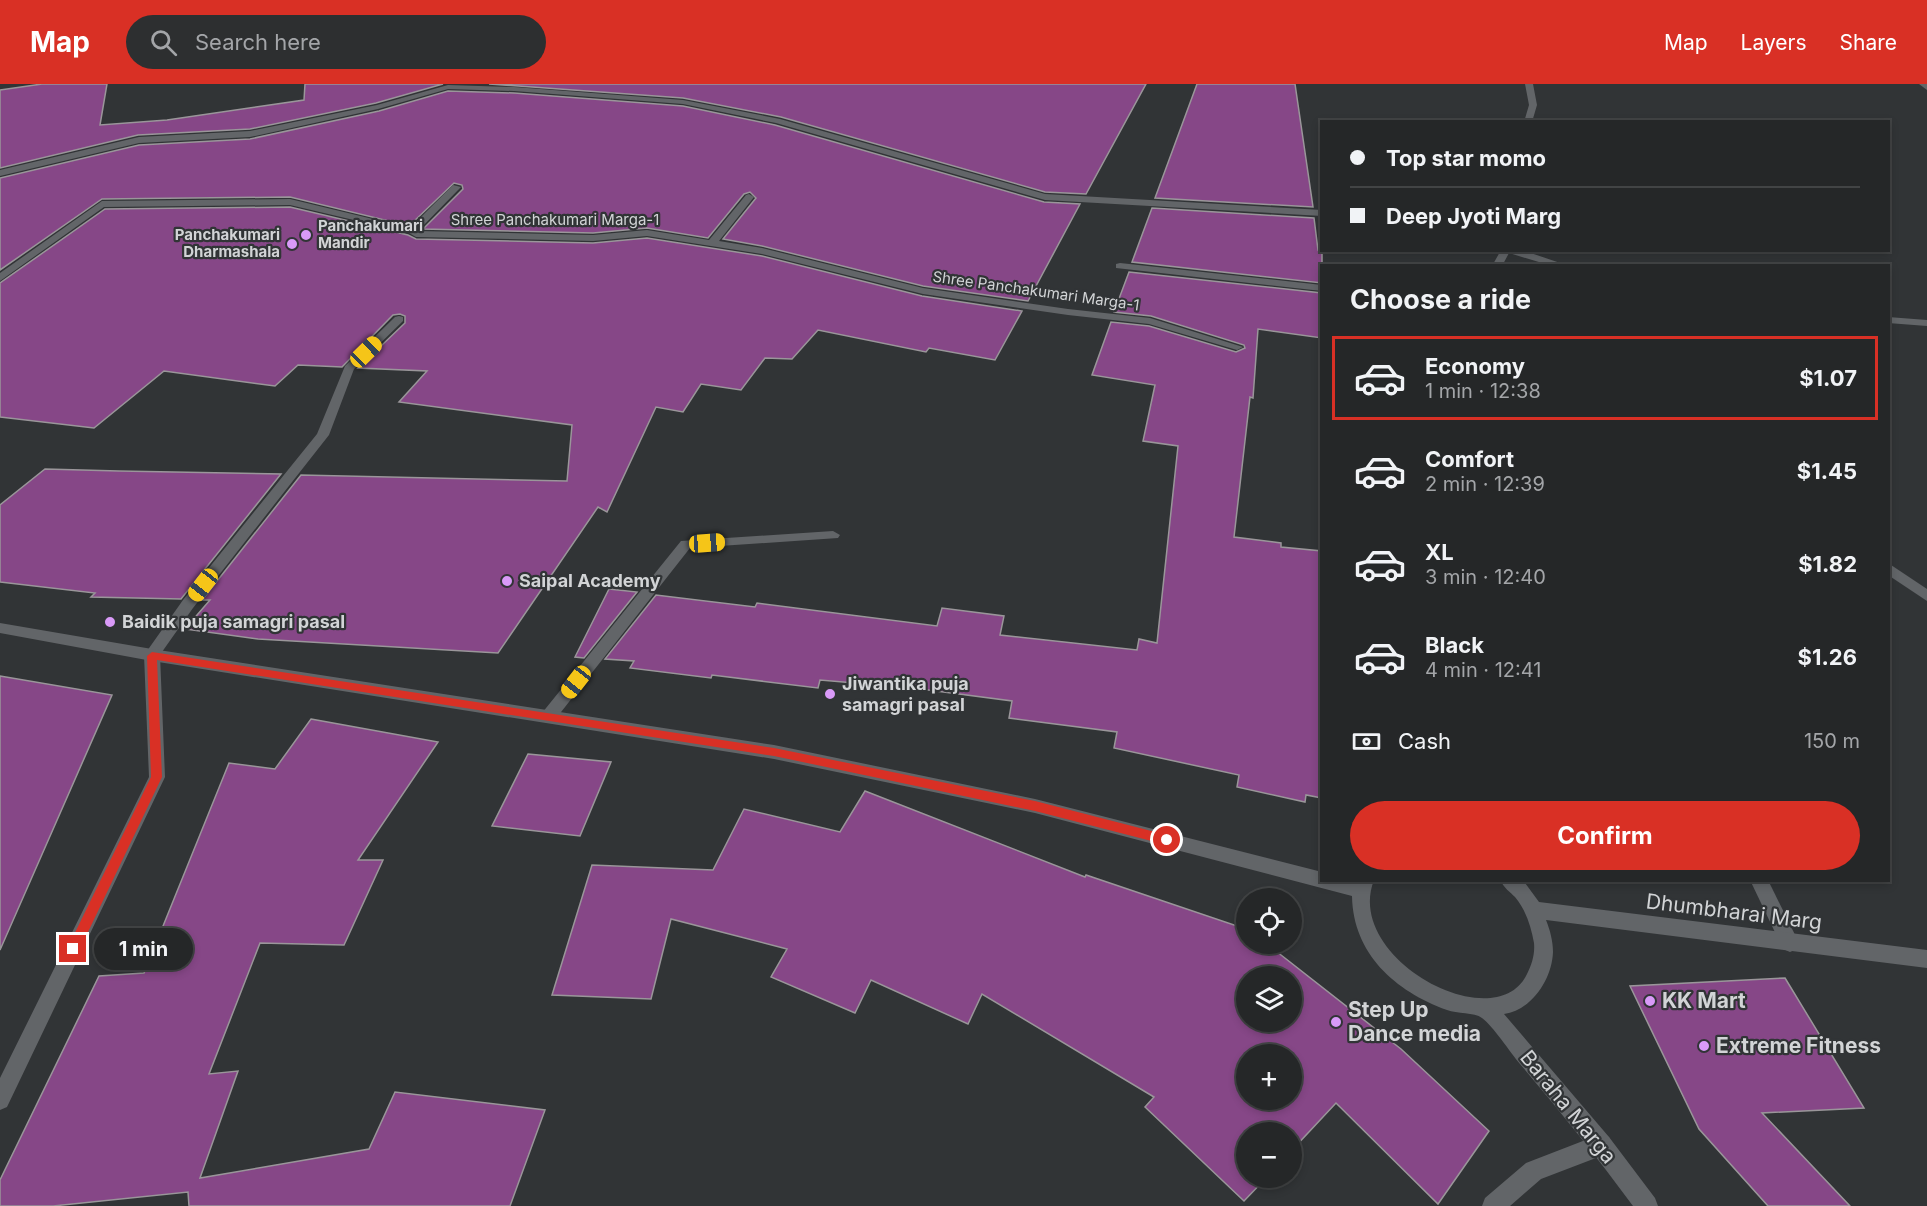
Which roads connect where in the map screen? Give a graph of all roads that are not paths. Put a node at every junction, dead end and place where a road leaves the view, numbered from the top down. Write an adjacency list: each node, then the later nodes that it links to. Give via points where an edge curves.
1 (1529, 84): 4 (street, via 1533,105)
2 (1923, 84): 3 (street)
3 (1927, 88)
4 (1529, 120)
5 (0, 173): 8 (street, via 139,140 250,134 378,107 448,87 683,102 777,120 1045,197)
6 (456, 187): 9 (street)
7 (749, 197): 10 (street)
8 (1320, 213)
9 (412, 231): 10 (street, Shree Panchakumari Marga-1, via 593,238 647,233); 14 (street, Shree Panchakumari Marga-1, via 290,202 102,204)
10 (712, 243): 19 (street, Shree Panchakumari Marga-1, via 762,251 923,291 1150,321)
11 (1515, 252): 12 (street)
12 (1557, 264)
13 (1120, 266): 15 (street)
14 (0, 278)
15 (1320, 288)
16 (399, 319): 24 (street, via 349,368 323,435 188,604)
17 (1890, 320): 18 (street)
18 (1927, 323)
19 (1237, 346)
20 (833, 535): 25 (street, via 686,544)
21 (1890, 569): 22 (street)
22 (1927, 596)
23 (0, 628): 24 (street)
24 (152, 656): 25 (street); 35 (street, via 157,777)
25 (548, 717): 26 (street, via 774,752 1024,804)
26 (1320, 879)
27 (1339, 882): 30 (street)
28 (1511, 882): 31 (street)
29 (1760, 882): 32 (street)
30 (1363, 885): 34 (street, via 1365,928 1381,958 1413,987 1448,1002)
31 (1535, 910): 32 (street, Dhumbharai Marg); 34 (street, via 1544,951 1539,981 1518,1000)
32 (1790, 943): 33 (street, Dhumbharai Marg)
33 (1927, 959)
34 (1487, 1009): 36 (street, Baraha Marga)
35 (0, 1100)
36 (1601, 1145): 37 (street, via 1534,1171); 38 (street, Baraha Marga)
37 (1493, 1206)
38 (1647, 1206)

